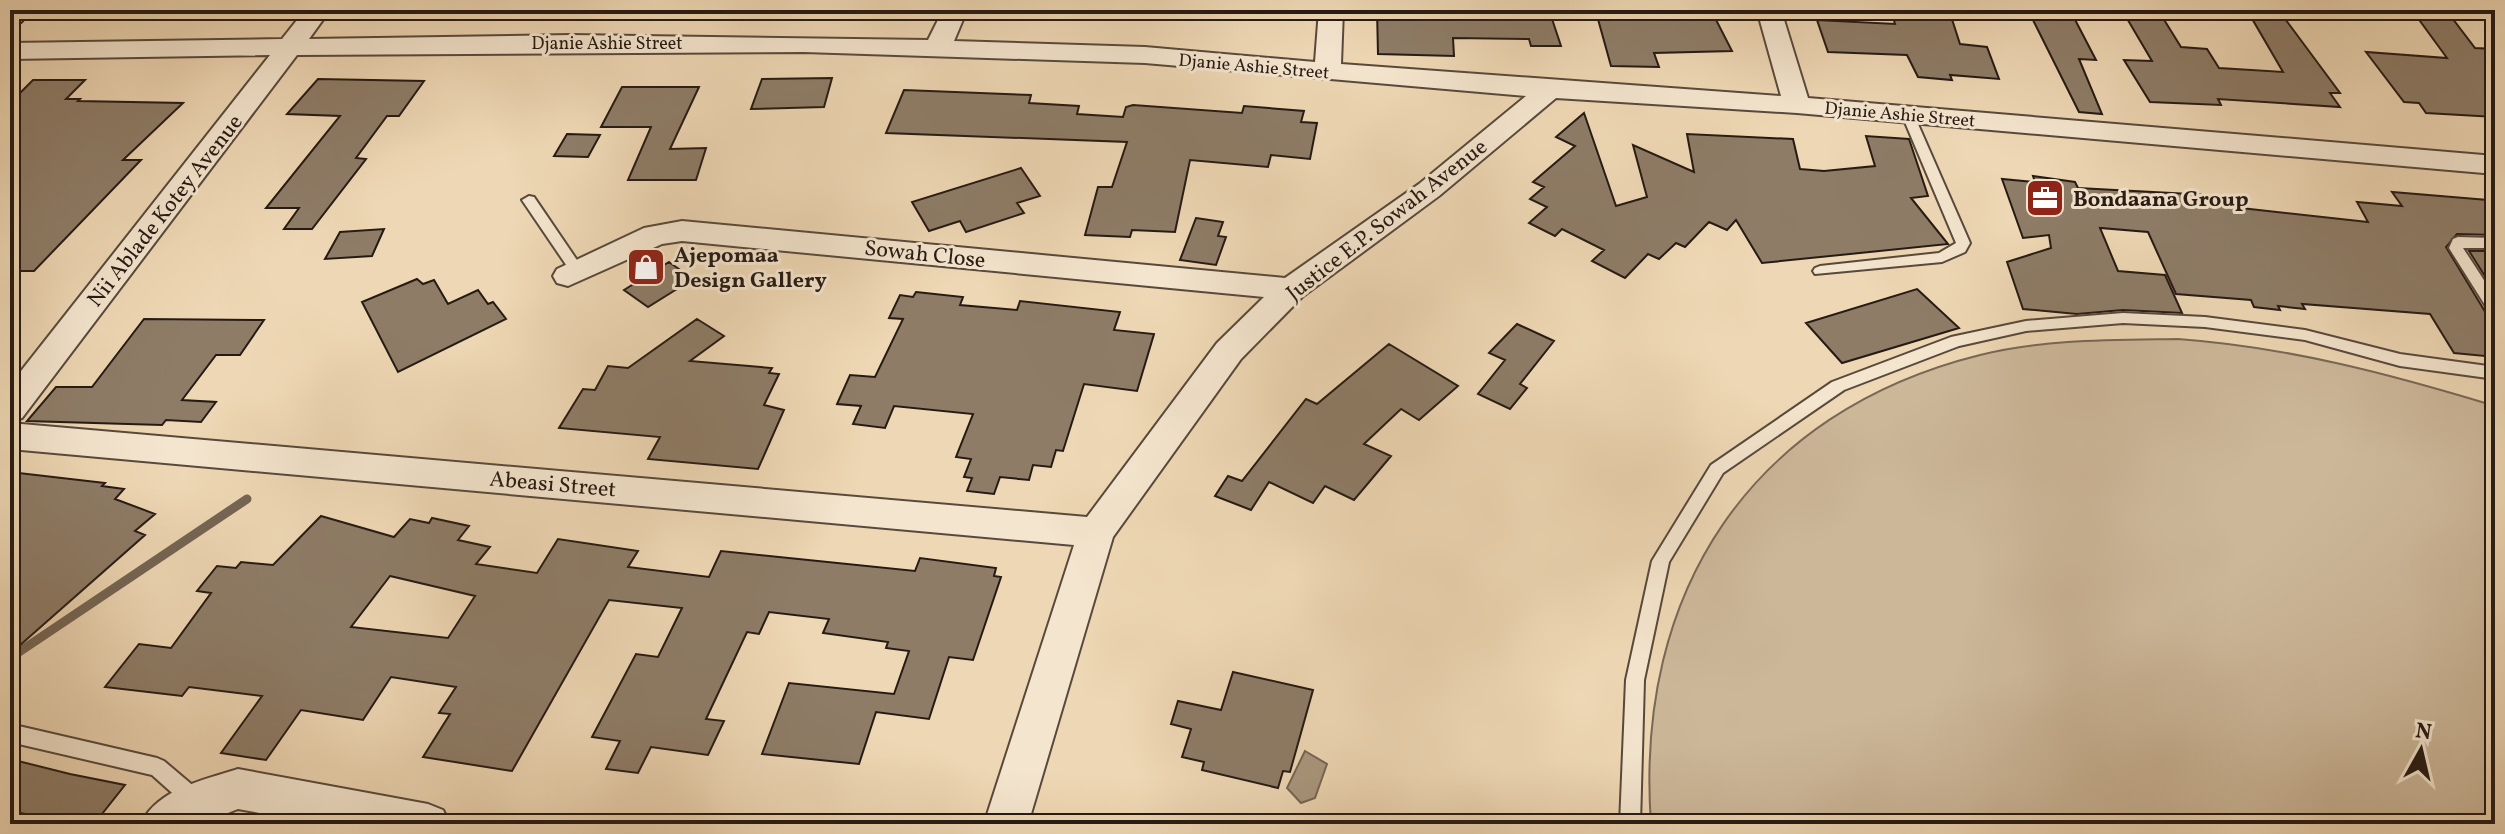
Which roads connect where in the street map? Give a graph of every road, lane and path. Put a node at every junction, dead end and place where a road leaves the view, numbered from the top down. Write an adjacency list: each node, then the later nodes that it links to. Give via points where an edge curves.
1 (16, 10): 6 (street)
2 (318, 10): 7 (street, Nii Ablade Kotey Avenue)
3 (955, 10): 8 (street)
4 (1331, 10): 10 (street)
5 (1769, 10): 12 (street)
6 (10, 15)
7 (290, 46): 8 (street, Djanie Ashie Street); 9 (street, Djanie Ashie Street); 22 (street, Nii Ablade Kotey Avenue)
8 (938, 47): 10 (street, Djanie Ashie Street, via 1145,55)
9 (10, 51)
10 (1327, 73): 11 (street, Djanie Ashie Street)
11 (1550, 90): 12 (street, Djanie Ashie Street); 19 (street, Justice E.P. Sowah Avenue, via 1429,190)
12 (1797, 105): 13 (street, Djanie Ashie Street)
13 (1908, 115): 14 (street, Djanie Ashie Street); 17 (lane, via 1963,243 1960,249 1942,257)
14 (2495, 165)
15 (529, 200): 18 (lane)
16 (2495, 243): 20 (lane, via 2464,241 2456,248)
17 (1820, 271)
18 (573, 274): 19 (street, Sowah Close, via 655,235 682,231)
19 (1291, 289): 24 (street, Justice E.P. Sowah Avenue, via 1229,351)
20 (2495, 309)
21 (2495, 373): 29 (lane, via 2400,360 2305,335 2123,318 2026,326 1956,341 1838,386 1717,469 1661,561 1635,680)
22 (10, 409)
23 (10, 436): 24 (street, Abeasi Street)
24 (1096, 532): 28 (street, Justice E.P. Sowah Avenue)
25 (10, 733): 26 (lane, via 157,767)
26 (180, 813): 27 (street, via 238,789)
27 (428, 824)
28 (1006, 824)
29 (1630, 824)

